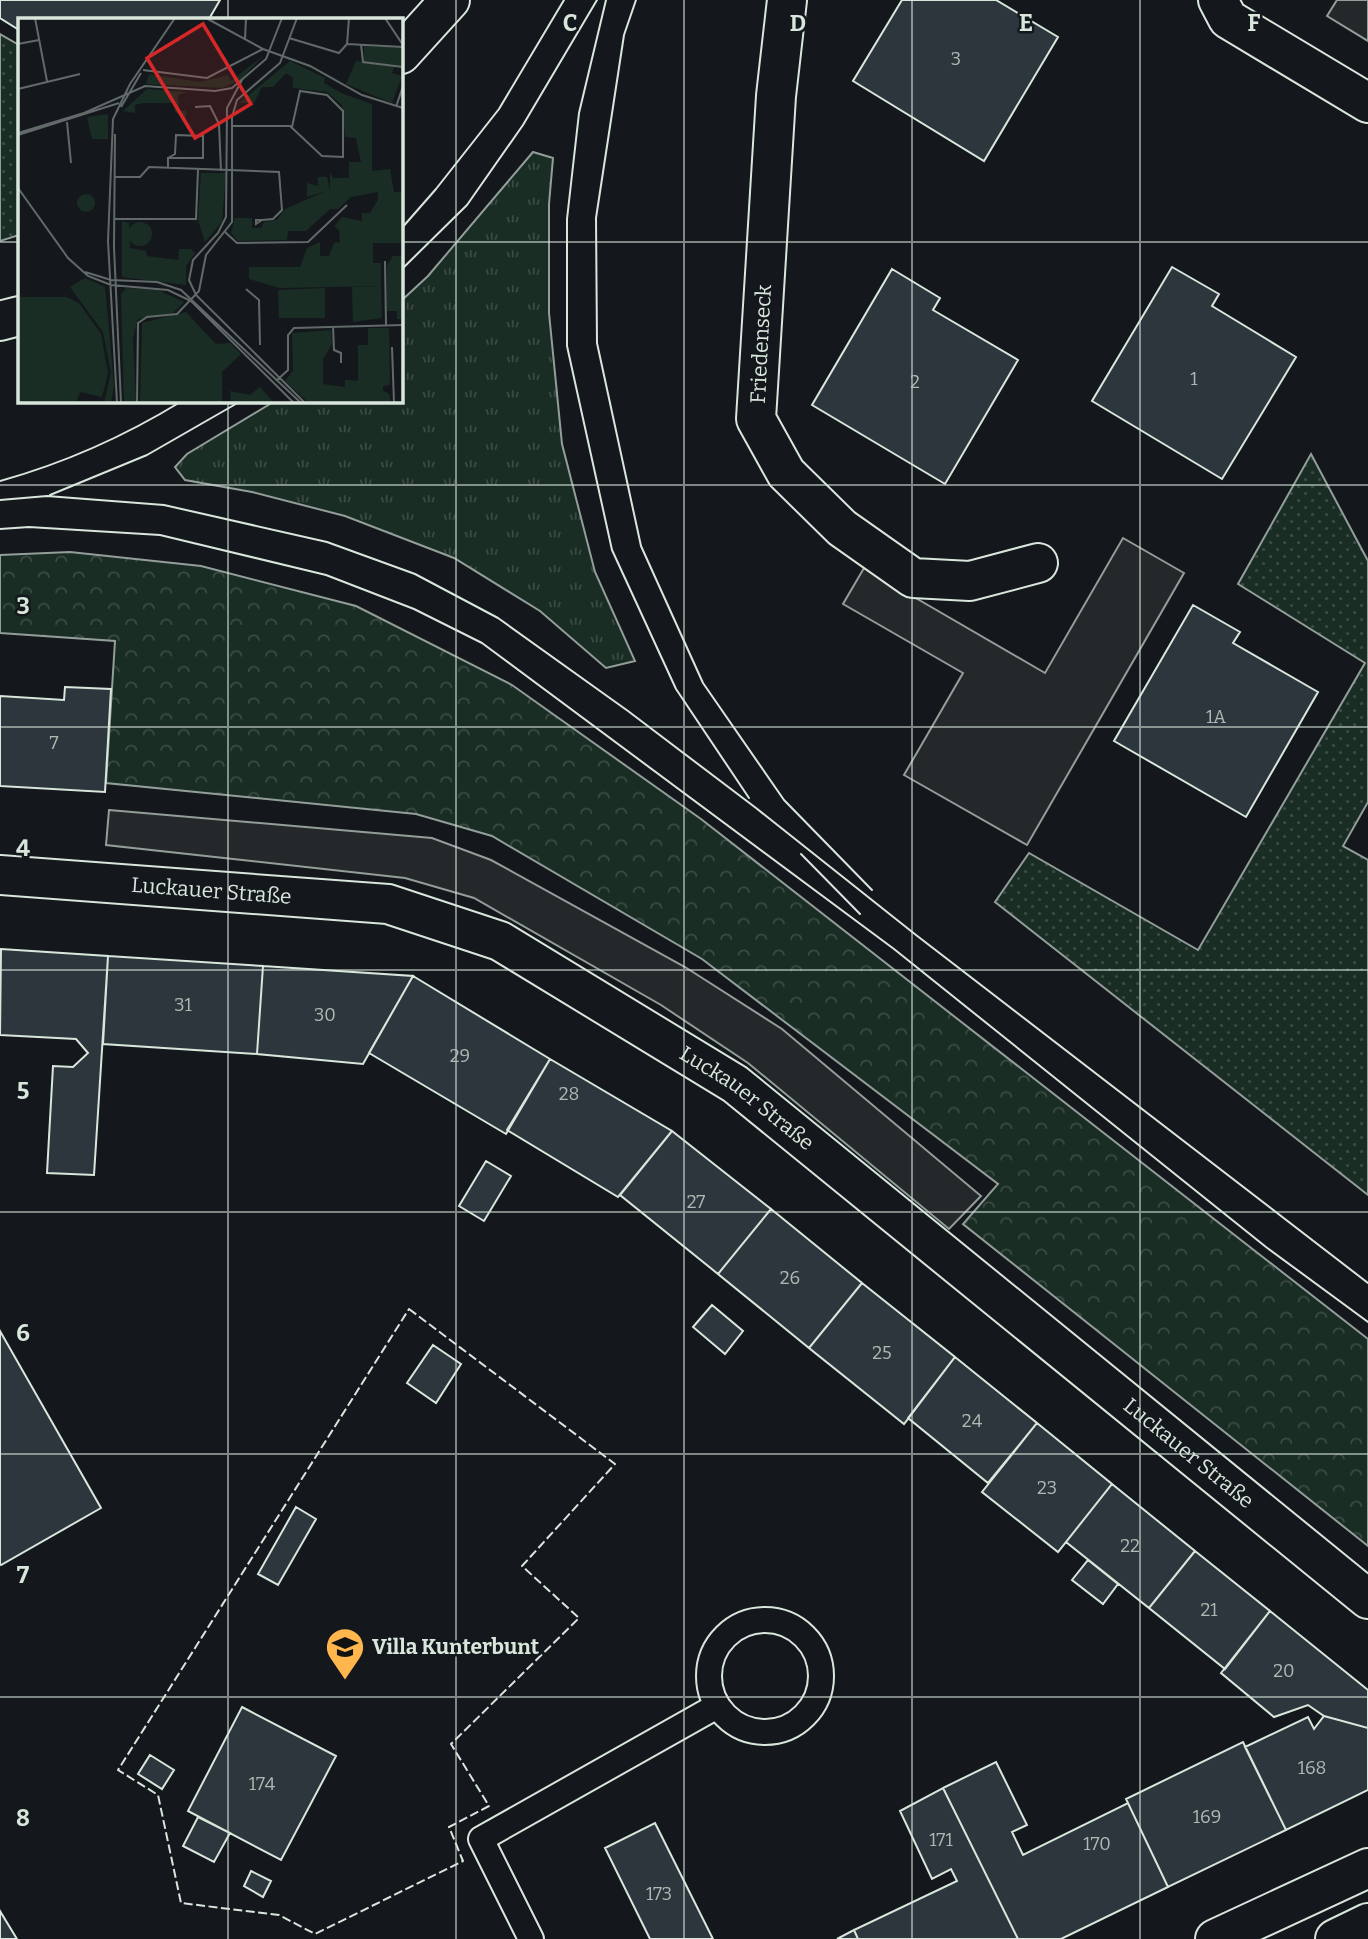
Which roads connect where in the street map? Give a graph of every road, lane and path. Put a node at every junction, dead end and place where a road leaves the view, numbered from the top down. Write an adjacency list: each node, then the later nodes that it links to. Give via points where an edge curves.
1 (450, 0): 4 (street)
2 (787, 0): 8 (street, Friedenseck, via 776,96 757,419 786,473 842,528 913,578 970,581)
3 (1219, 0): 5 (street, via 1228,19)
4 (402, 53)
5 (1368, 103)
6 (18, 316): 7 (street)
7 (0, 321)
8 (1038, 563)
9 (0, 875): 10 (street, Luckauer Straße, via 388,904 500,940 735,1084)
10 (1368, 1599)
11 (717, 1706): 11 (lane, via 729,1719 753,1731 779,1731 795,1724 817,1697 821,1679 812,1645 800,1632 766,1619 732,1629 715,1648 708,1674); 14 (lane, via 481,1839)
12 (1368, 1868): 15 (street)
13 (1368, 1923): 16 (street)
14 (531, 1939)
15 (1215, 1939)
16 (1335, 1939)

